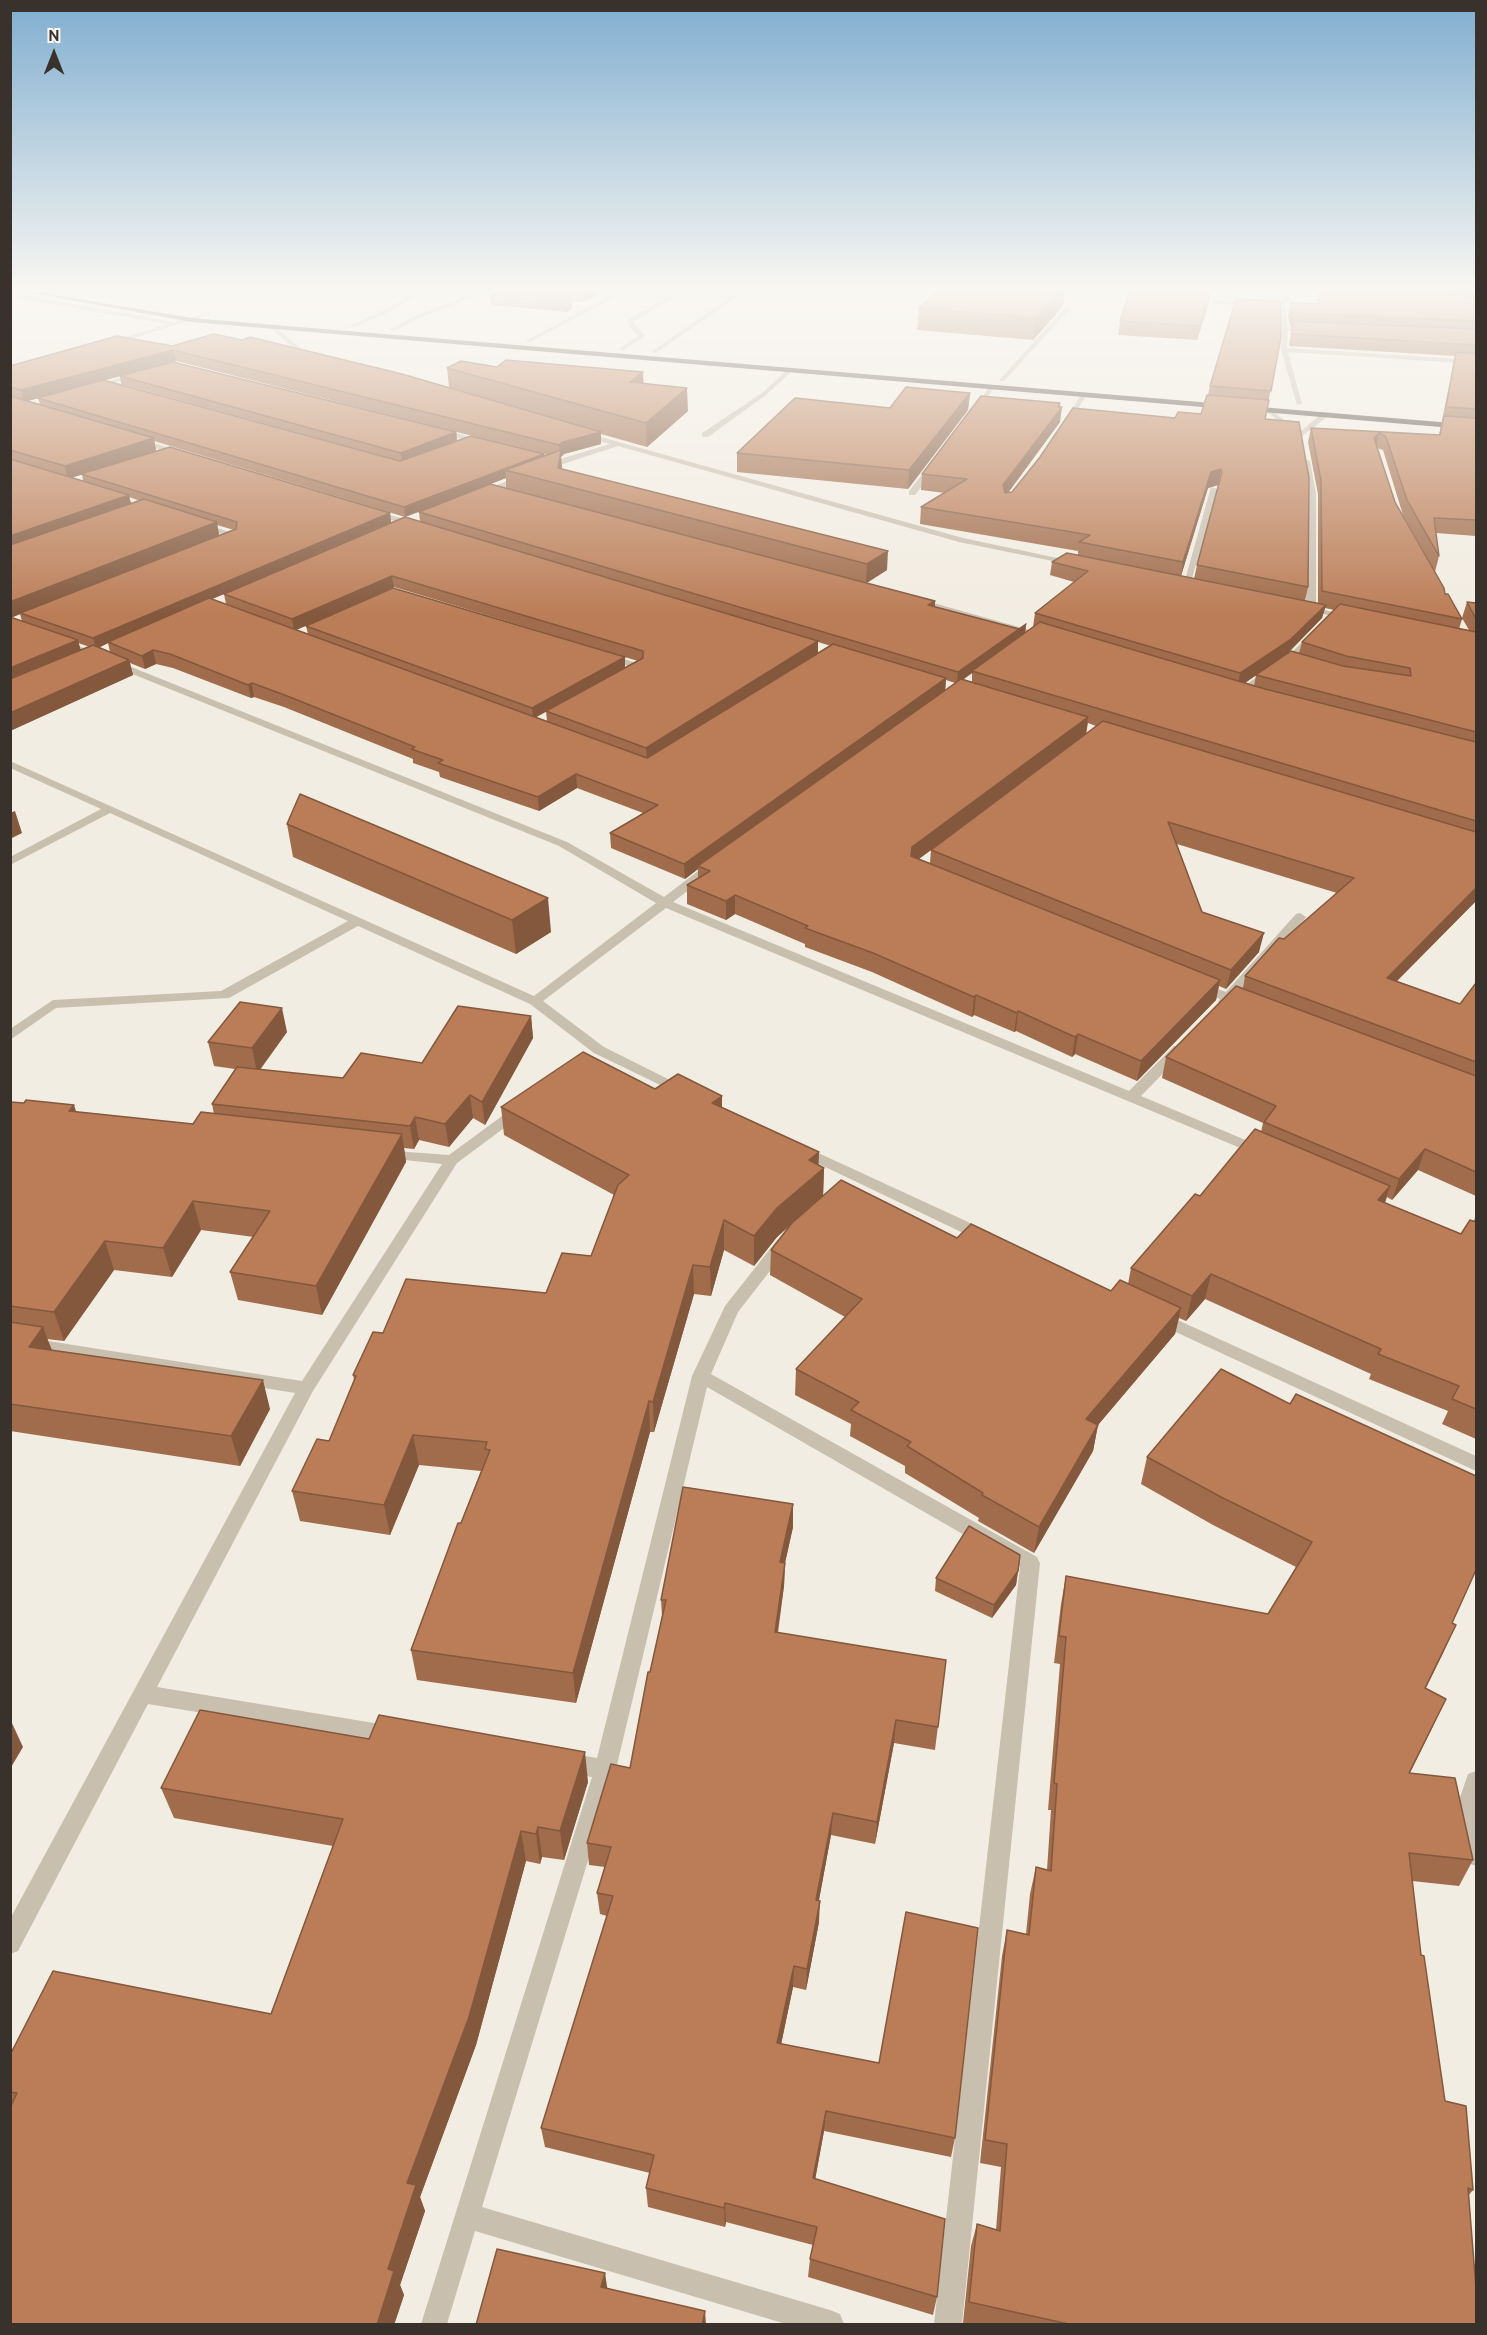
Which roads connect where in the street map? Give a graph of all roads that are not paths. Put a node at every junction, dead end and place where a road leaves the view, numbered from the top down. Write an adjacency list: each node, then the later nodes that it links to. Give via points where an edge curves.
1 (757, 399): 16 (street)
2 (983, 399): 10 (street)
3 (1081, 399): 15 (street)
4 (1130, 399): 8 (highway)
5 (1237, 399): 7 (highway)
6 (1298, 399): 7 (street)
7 (1299, 404): 11 (highway)
8 (1269, 411): 9 (highway); 17 (street)
9 (1324, 416): 13 (highway); 17 (street)
10 (970, 417)
11 (1476, 419)
12 (427, 428): 19 (street)
13 (1476, 428)
14 (572, 431): 21 (street)
15 (1058, 433)
16 (705, 435)
17 (1301, 435): 47 (street, via 1312,494)
18 (128, 437): 23 (street)
19 (473, 439): 20 (street); 22 (street)
20 (463, 443)
21 (617, 444): 28 (street); 41 (street, via 962,540)
22 (495, 445)
23 (173, 451): 25 (street); 26 (street)
24 (941, 455): 31 (street)
25 (152, 458)
26 (195, 458)
27 (549, 459): 28 (street)
28 (560, 462): 29 (street)
29 (492, 489): 32 (street); 33 (street)
30 (1214, 489): 43 (street)
31 (912, 493)
32 (516, 495)
33 (471, 497)
34 (361, 508): 37 (street)
35 (416, 518): 37 (street)
36 (190, 522): 40 (street, via 234,535)
37 (405, 522): 38 (street); 39 (street)
38 (395, 526)
39 (428, 529)
40 (213, 543)
41 (1089, 565)
42 (1175, 583): 43 (street)
43 (1186, 585): 44 (street)
44 (1197, 587)
45 (909, 599): 50 (street)
46 (1288, 605): 47 (street)
47 (1311, 610): 48 (street)
48 (1334, 615): 49 (street); 55 (street)
49 (1360, 621)
50 (1037, 633): 52 (street); 53 (street)
51 (53, 639): 63 (street, via 563,844)
52 (1059, 640)
53 (1019, 646)
54 (594, 652): 57 (street, via 639,666)
55 (1286, 661): 56 (street); 58 (street, via 1243,695)
56 (1302, 667)
57 (620, 676)
58 (1227, 691)
59 (10, 764): 60 (street)
60 (110, 809): 62 (street); 65 (street)
61 (720, 861): 63 (street)
62 (10, 862)
63 (663, 902): 68 (street); 75 (street)
64 (1300, 917): 67 (street)
65 (357, 921): 68 (street); 71 (street, via 224,995 53,1004)
66 (1186, 980): 67 (street)
67 (1229, 998): 69 (street); 70 (street)
68 (535, 1001): 73 (street)
69 (1261, 1010)
70 (1213, 1014)
71 (10, 1036)
72 (1189, 1039): 75 (street)
73 (599, 1050): 74 (street); 77 (street)
74 (581, 1064)
75 (1133, 1096): 80 (street)
76 (535, 1098): 81 (street)
77 (696, 1098)
78 (793, 1146): 82 (street)
79 (371, 1151): 81 (street)
80 (1273, 1156)
81 (452, 1160): 89 (street)
82 (857, 1178): 83 (street); 85 (street)
83 (841, 1192)
84 (800, 1229): 88 (street, via 784,1243 731,1310)
85 (998, 1243)
86 (1150, 1313): 90 (street)
87 (10, 1341): 89 (street)
88 (701, 1376): 94 (street); 101 (street, via 1030,1563)
89 (306, 1388): 91 (street)
90 (1476, 1464)
91 (143, 1694): 92 (street); 97 (street)
92 (409, 1737)
93 (548, 1760): 94 (street)
94 (605, 1770): 98 (street)
95 (1476, 1781): 96 (street, via 1469,1803)
96 (1476, 1855)
97 (10, 1943)
98 (466, 2215): 99 (street); 100 (street)
99 (434, 2325)
100 (830, 2325)
101 (948, 2325)

